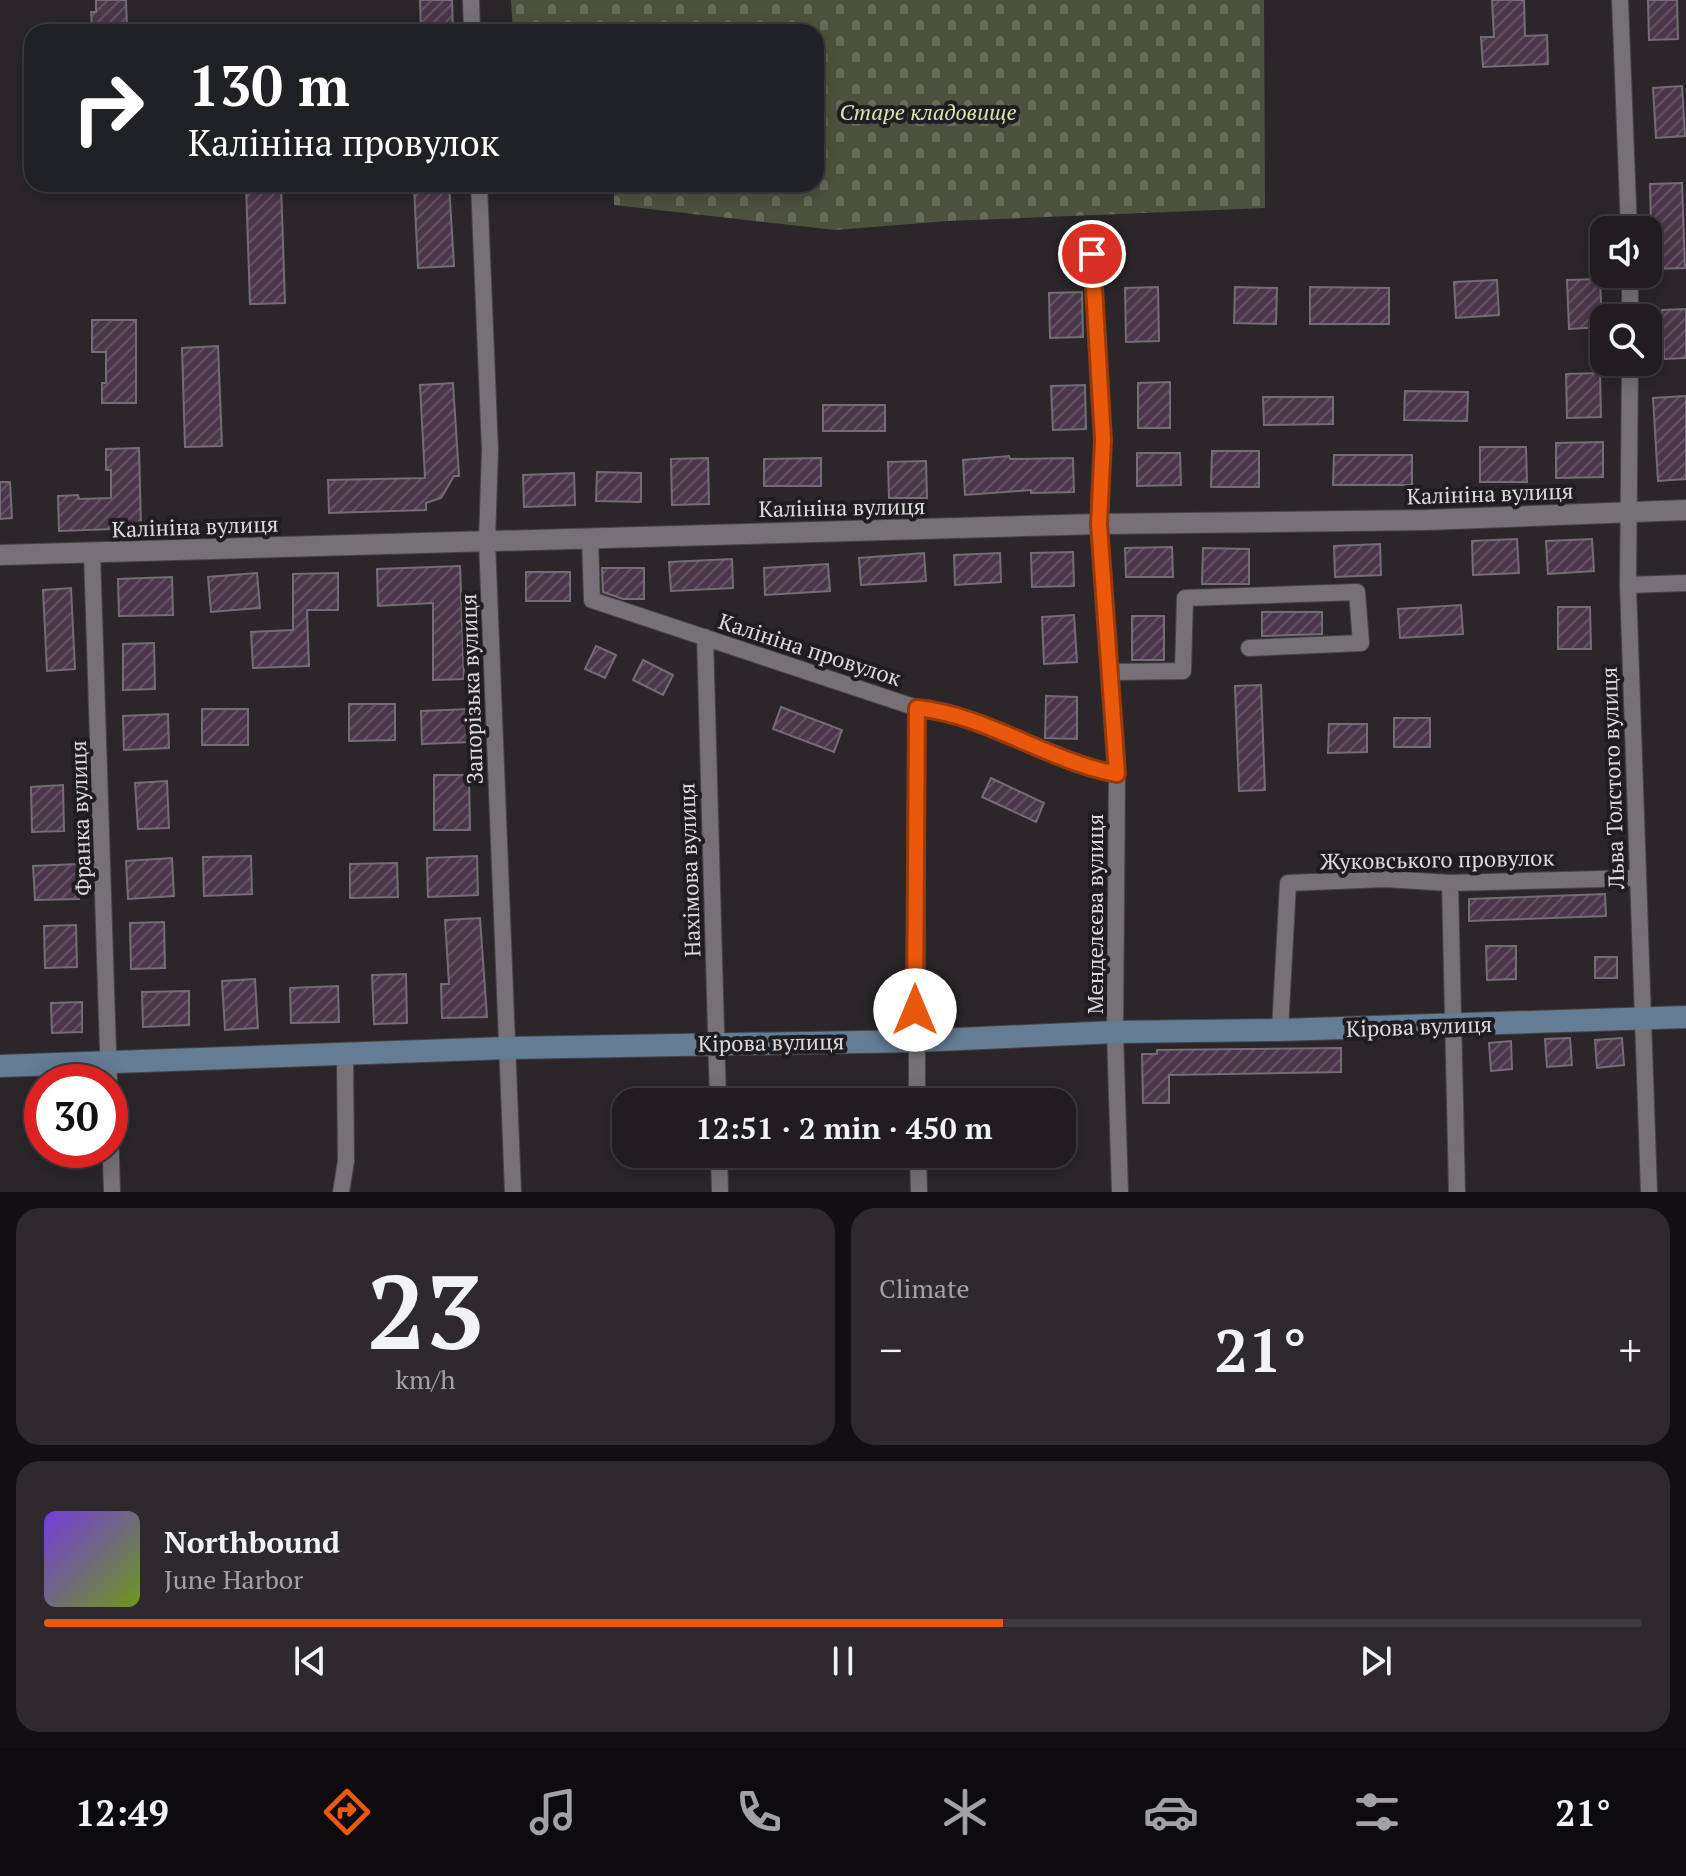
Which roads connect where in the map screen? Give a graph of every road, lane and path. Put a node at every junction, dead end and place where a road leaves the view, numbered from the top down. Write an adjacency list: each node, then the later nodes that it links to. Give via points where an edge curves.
1 (471, 0): 3 (street)
2 (1620, 0): 5 (street)
3 (472, 24)
4 (479, 192): 12 (street, Запорізька вулиця, via 490,450)
5 (1628, 216)
6 (1092, 254): 10 (street, Менделєєва вулиця, via 1103,440)
7 (1630, 376): 9 (street, Льва Толстого вулиця)
8 (1686, 510): 9 (street, Калініна вулиця)
9 (1628, 513): 10 (street, Калініна вулиця); 16 (street, Льва Толстого вулиця)
10 (1099, 524): 11 (street, Калініна вулиця); 19 (street, Менделєєва вулиця)
11 (590, 539): 12 (street, Калініна вулиця); 17 (street, Калініна провулок, via 592,600)
12 (487, 541): 13 (street, Калініна вулиця); 31 (street, Запорізька вулиця)
13 (92, 552): 14 (street, Калініна вулиця); 33 (street, Франка вулиця)
14 (0, 555)
15 (1686, 583): 16 (street)
16 (1628, 585): 22 (street, Льва Толстого вулиця)
17 (705, 637): 20 (street, Калініна провулок); 30 (street, Нахімова вулиця)
18 (1249, 648): 19 (street, via 1361,643 1357,592 1185,598 1183,671)
19 (1111, 672): 21 (street, Менделєєва вулиця)
20 (917, 708): 21 (street, Калініна провулок, via 945,711 1072,762); 29 (street)
21 (1117, 774): 28 (street, Менделєєва вулиця)
22 (1637, 878): 23 (street, Жуковського провулок); 25 (street, Льва Толстого вулиця)
23 (1450, 883): 26 (street); 27 (street, Жуковського провулок, via 1288,883)
24 (1686, 1017): 25 (main road, Кірова вулиця)
25 (1643, 1018): 26 (main road, Кірова вулиця); 49 (street, Льва Толстого вулиця)
26 (1452, 1025): 27 (main road, Кірова вулиця); 48 (street)
27 (1280, 1030): 28 (main road, Кірова вулиця)
28 (1115, 1032): 29 (main road, Кірова вулиця); 47 (street, Менделєєва вулиця)
29 (915, 1041): 30 (main road, Кірова вулиця); 38 (street)
30 (716, 1043): 31 (main road, Кірова вулиця); 37 (street, Нахімова вулиця)
31 (508, 1048): 32 (main road, Кірова вулиця); 44 (street, Запорізька вулиця)
32 (345, 1056): 36 (main road, Кірова вулиця); 43 (street, via 346,1161)
33 (108, 1064)
34 (0, 1066): 35 (main road, Кірова вулиця)
35 (24, 1067)
36 (128, 1071)
37 (718, 1088)
38 (917, 1088)
39 (111, 1168): 42 (street)
40 (719, 1168): 45 (street)
41 (918, 1168): 46 (street)
42 (112, 1192)
43 (341, 1192)
44 (513, 1192)
45 (720, 1192)
46 (919, 1192)
47 (1120, 1192)
48 (1457, 1192)
49 (1649, 1192)

